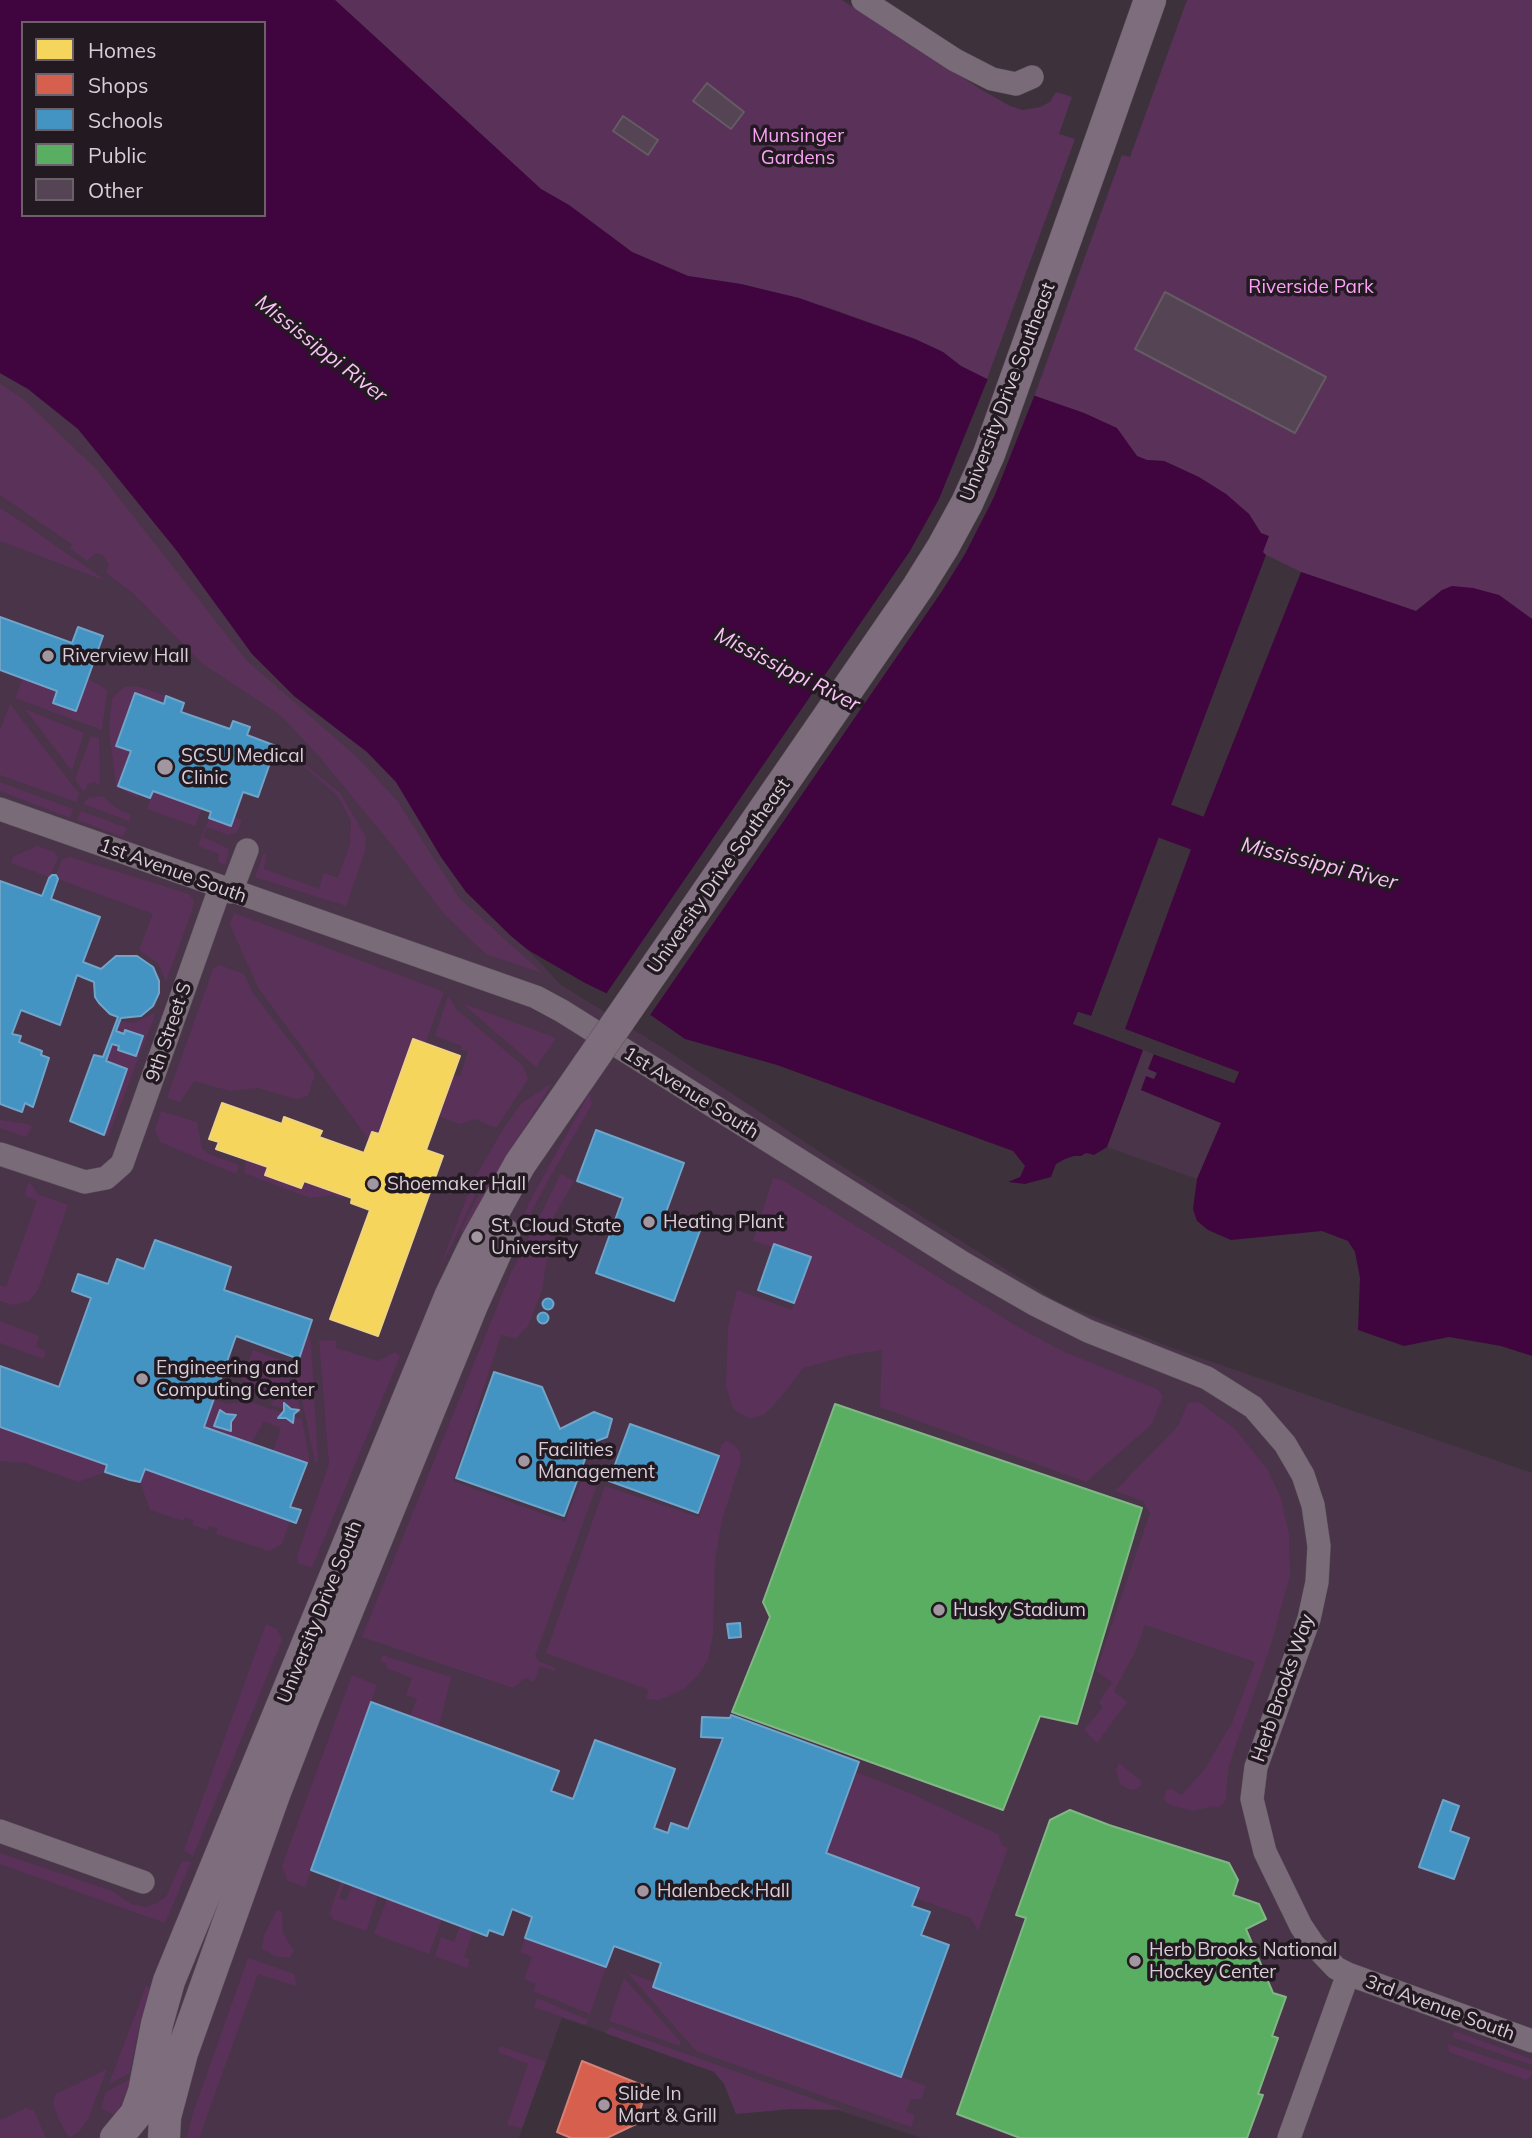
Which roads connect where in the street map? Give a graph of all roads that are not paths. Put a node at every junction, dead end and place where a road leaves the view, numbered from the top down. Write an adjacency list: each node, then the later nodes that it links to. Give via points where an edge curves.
1 (863, 0): 3 (street, via 992,79 1016,84)
2 (1150, 0): 7 (street, University Drive Southeast, bridge, via 989,454 967,503 918,587)
3 (1032, 77)
4 (0, 809): 6 (street, 1st Avenue South)
5 (247, 850): 6 (street, 9th Street S)
6 (225, 890): 9 (street, 9th Street S, via 122,1164 106,1178 85,1182); 10 (street, 1st Avenue South, via 510,986 562,1011 1036,1305 1240,1396 1285,1444)
7 (589, 1064): 8 (street, University Drive South)
8 (565, 1102): 15 (street, University Drive South, via 520,1164 450,1297 169,1981 136,2113); 16 (street, University Drive South, via 472,1305 304,1714 182,2053)
9 (0, 1154)
10 (1310, 1494): 13 (street, Herb Brooks Way, via 1319,1546 1317,1582 1309,1619 1260,1750 1252,1799 1265,1852 1301,1926 1328,1961)
11 (0, 1831): 12 (street)
12 (143, 1882)
13 (1348, 1974): 14 (street, 3rd Avenue South); 17 (street)
14 (1532, 2041)
15 (116, 2138)
16 (163, 2138)
17 (1289, 2138)

